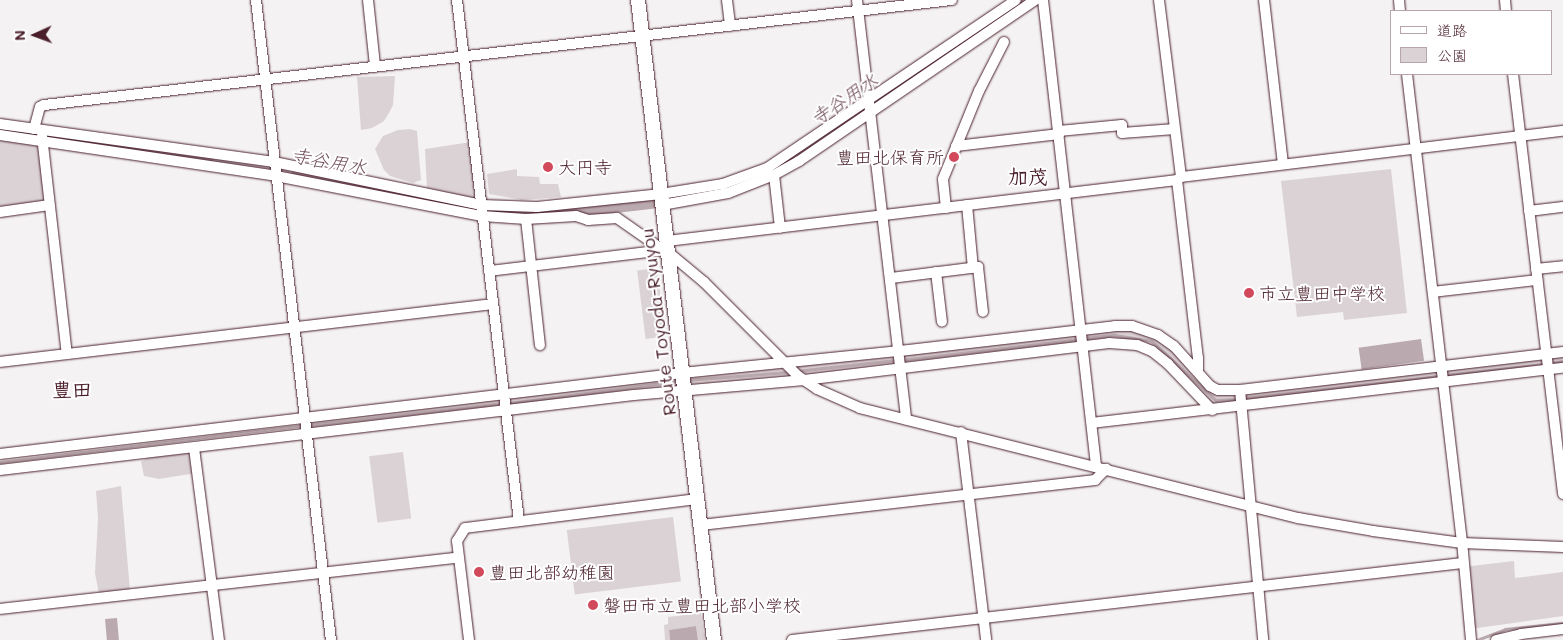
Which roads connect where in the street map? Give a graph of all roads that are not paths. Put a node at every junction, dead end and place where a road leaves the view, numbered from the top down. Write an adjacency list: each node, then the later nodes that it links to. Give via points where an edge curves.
1 (256, 0): 20 (street)
2 (368, 0): 17 (street)
3 (457, 0): 16 (street)
4 (638, 0): 14 (main road, Route Toyoda-Ryuyou)
5 (727, 0): 13 (street)
6 (952, 0): 12 (street)
7 (1016, 0): 21 (street)
8 (1035, 0): 21 (street)
9 (1043, 0): 25 (street)
10 (1159, 0): 23 (street)
11 (1264, 0): 31 (street)
12 (858, 5): 13 (street); 21 (street)
13 (730, 26): 14 (street)
14 (642, 36): 16 (street); 36 (main road, Route Toyoda-Ryuyou)
15 (1004, 42): 29 (street)
16 (463, 56): 17 (street); 41 (street)
17 (375, 66): 20 (street)
18 (1407, 75): 30 (street)
19 (1513, 75): 28 (street)
20 (264, 79): 26 (street, via 44,105 40,107); 32 (street)
21 (870, 106): 33 (street, via 799,161); 36 (street, via 767,168 723,184); 44 (street)
22 (0, 124): 26 (street)
23 (1175, 129): 25 (street, via 1122,133 1122,124); 34 (street)
24 (1563, 131): 28 (street)
25 (1059, 132): 29 (street); 35 (street)
26 (40, 134): 27 (street); 32 (street); 37 (street)
27 (0, 135)
28 (1521, 136): 30 (street); 42 (street)
29 (956, 146): 40 (street, via 943,179)
30 (1416, 148): 31 (street); 55 (street)
31 (1284, 164): 34 (street)
32 (275, 170): 41 (street); 59 (street)
33 (774, 175): 36 (street, via 728,193); 46 (street)
34 (1179, 179): 35 (street); 73 (street)
35 (1066, 193): 38 (street); 60 (street)
36 (662, 199): 41 (street); 47 (main road, Route Toyoda-Ryuyou)
37 (50, 205): 43 (street); 65 (street)
38 (967, 205): 40 (street); 50 (street)
39 (1563, 207): 42 (street)
40 (946, 208): 44 (street)
41 (482, 210): 45 (street); 51 (street)
42 (1529, 211): 53 (street)
43 (0, 212)
44 (884, 216): 46 (street); 54 (street)
45 (526, 219): 47 (street, via 617,218); 48 (street)
46 (780, 228): 47 (street)
47 (666, 248): 48 (street); 68 (street); 75 (main road, Route Toyoda-Ryuyou)
48 (531, 266): 51 (street); 61 (street)
49 (1563, 266): 53 (street)
50 (974, 268): 52 (street); 57 (street, via 978,267)
51 (489, 271): 56 (street)
52 (936, 272): 54 (street); 58 (street)
53 (1536, 275): 55 (street); 66 (street)
54 (891, 278): 63 (street)
55 (1433, 292): 69 (street)
56 (493, 304): 59 (street); 79 (street)
57 (983, 312)
58 (942, 322)
59 (294, 328): 65 (street); 83 (street)
60 (1082, 329): 62 (street); 63 (street); 73 (street, via 1132,326 1147,330 1174,346)
61 (540, 345)
62 (1084, 346): 70 (street); 77 (street, via 1110,343 1137,345 1152,351); 85 (street)
63 (900, 351): 68 (street); 70 (street)
64 (1563, 352): 66 (street)
65 (67, 354): 67 (street)
66 (1545, 354): 69 (street); 72 (street)
67 (0, 362)
68 (782, 362): 74 (street); 75 (street)
69 (1442, 366): 76 (street); 78 (street)
70 (902, 368): 74 (street); 84 (street)
71 (1563, 368): 72 (street)
72 (1547, 370): 76 (street); 92 (street)
73 (1200, 374): 77 (street); 78 (street, via 1218,390)
74 (804, 380): 75 (street); 84 (street, via 836,399)
75 (684, 382): 79 (street); 81 (street); 94 (main road, Route Toyoda-Ryuyou)
76 (1444, 382): 80 (street); 98 (street)
77 (1191, 387): 82 (street)
78 (1240, 390): 80 (street)
79 (504, 394): 81 (street); 83 (street)
80 (1241, 407): 82 (street); 95 (street)
81 (506, 410): 87 (street); 96 (street)
82 (1212, 410): 85 (street)
83 (305, 418): 87 (street); 89 (street)
84 (906, 420): 86 (street)
85 (1092, 423): 90 (street)
86 (960, 432): 90 (street); 93 (street)
87 (307, 434): 88 (street); 102 (street)
88 (194, 448): 91 (street); 104 (street)
89 (0, 454)
90 (1101, 468): 93 (street, via 1095,480); 95 (street)
91 (0, 470)
92 (1563, 494)
93 (968, 495): 97 (street); 106 (street)
94 (698, 499): 96 (street); 97 (main road, Route Toyoda-Ryuyou)
95 (1250, 506): 98 (street, via 1363,530); 103 (street)
96 (519, 522): 100 (street, via 465,528 457,541)
97 (701, 525): 112 (main road, Route Toyoda-Ryuyou)
98 (1462, 543): 99 (street); 101 (street)
99 (1563, 548)
100 (458, 558): 102 (street); 111 (street)
101 (1463, 563): 103 (street); 108 (street)
102 (324, 574): 104 (street); 110 (street)
103 (1257, 585): 106 (street); 115 (street)
104 (213, 587): 105 (street, via 176,588); 109 (street)
105 (0, 609)
106 (983, 617): 113 (street); 114 (street)
107 (1563, 629): 116 (street)
108 (1468, 638)
109 (219, 640)
110 (331, 640)
111 (468, 640)
112 (714, 640)
113 (792, 640)
114 (986, 640)
115 (1263, 640)
116 (1496, 640)

